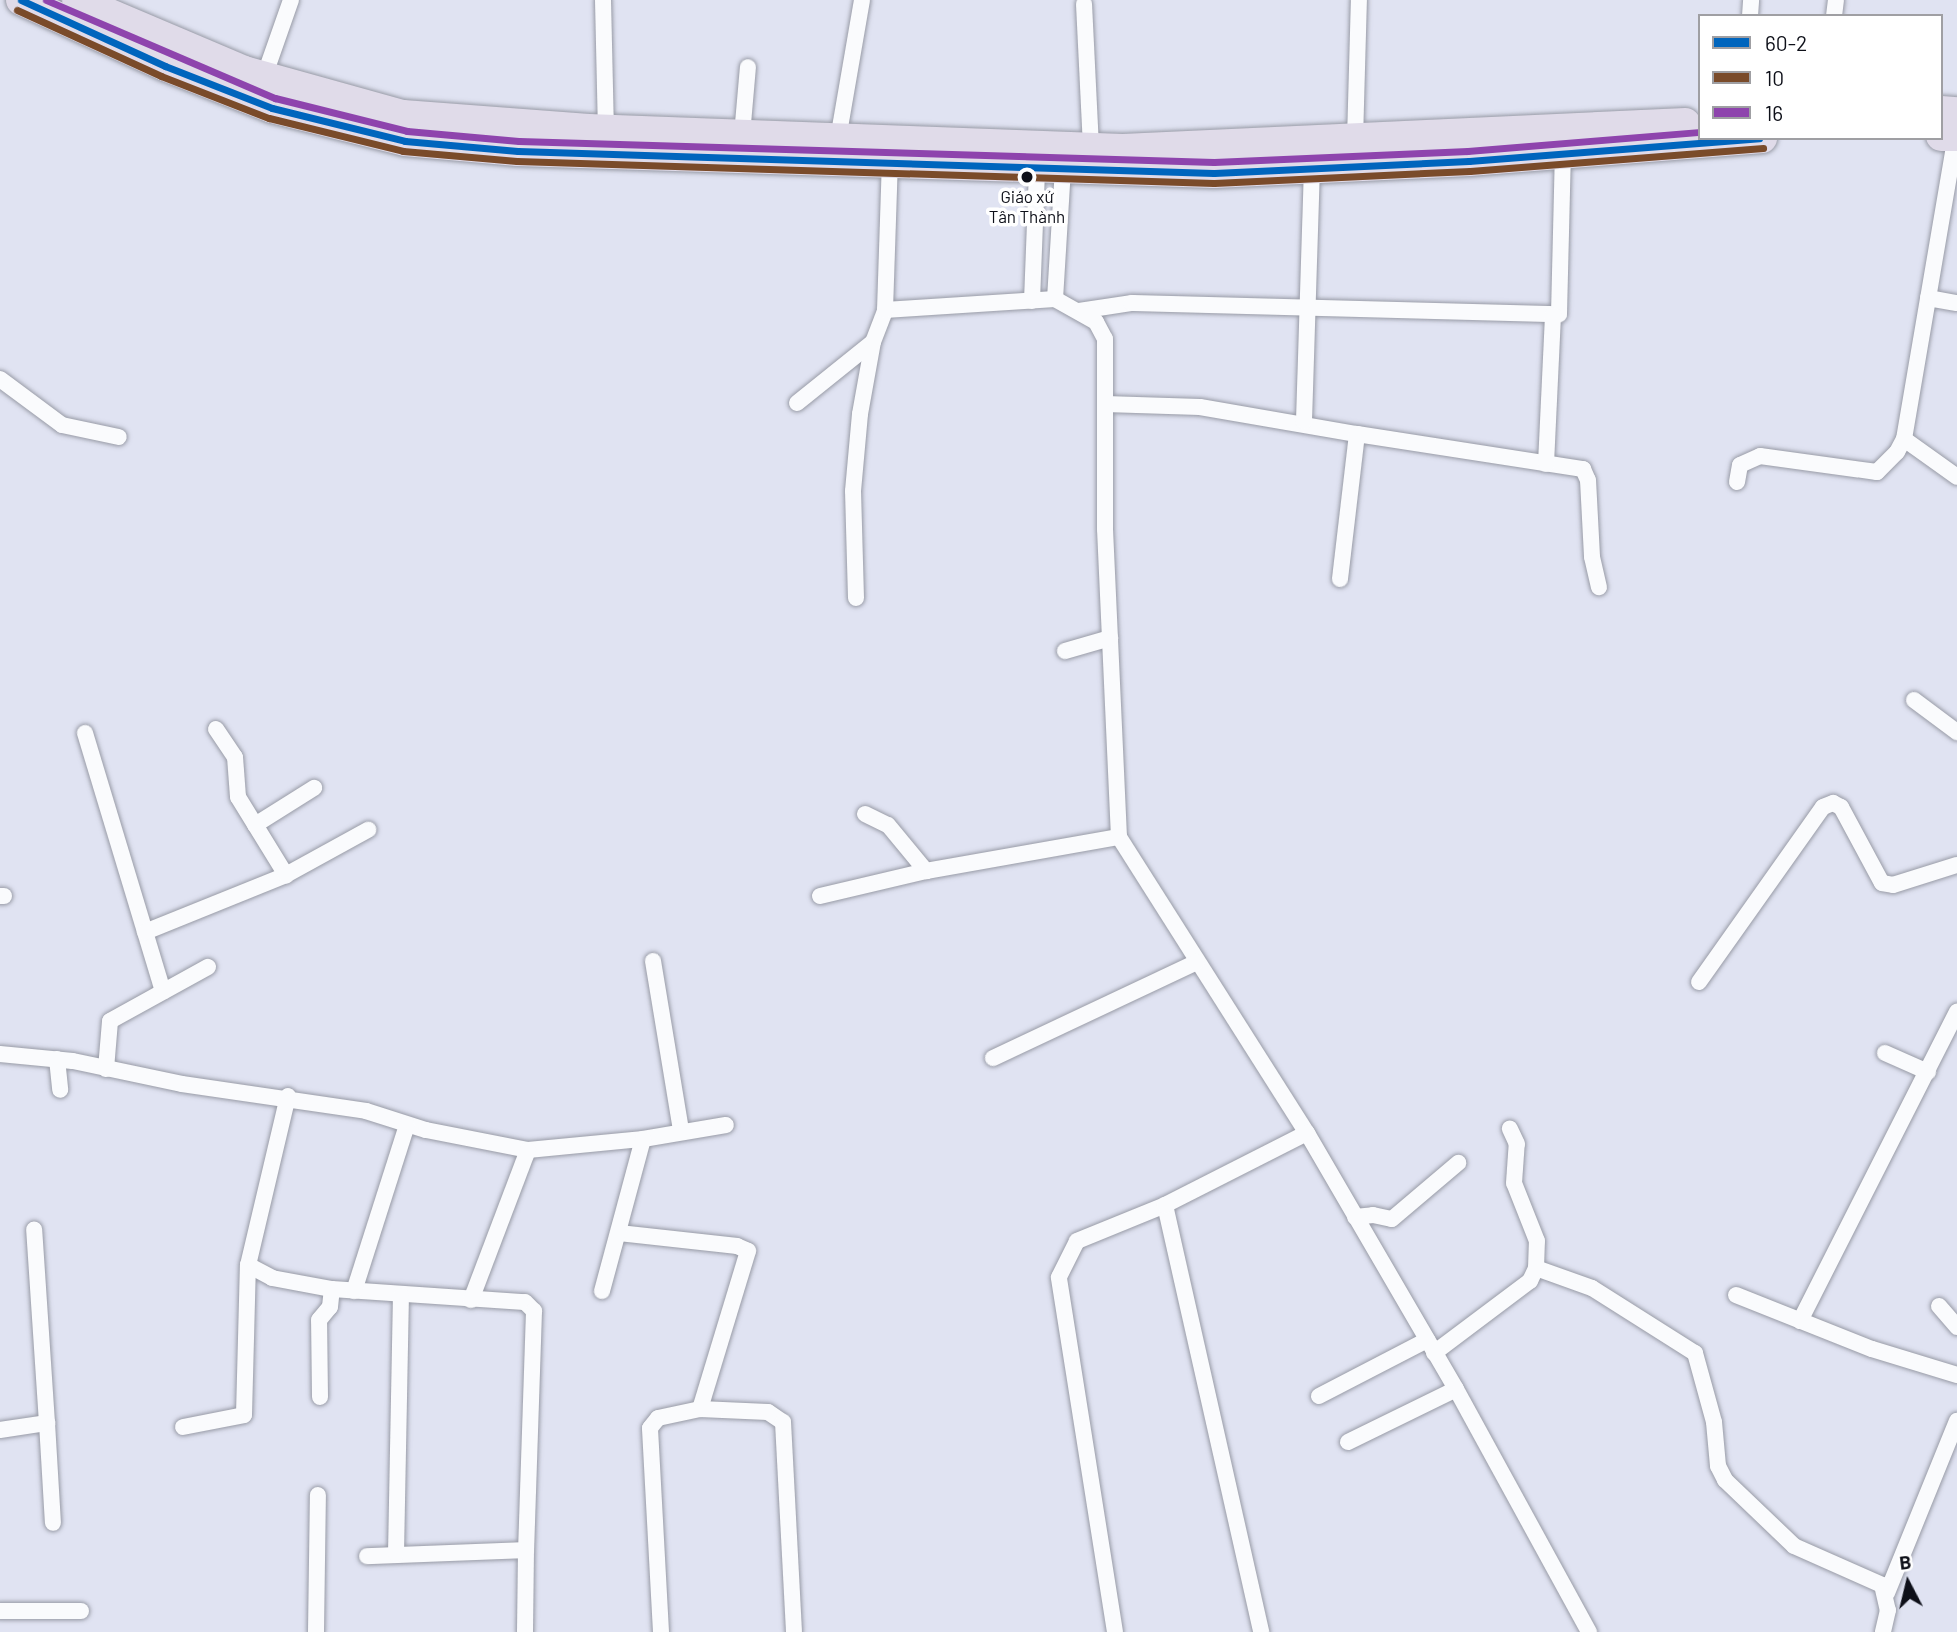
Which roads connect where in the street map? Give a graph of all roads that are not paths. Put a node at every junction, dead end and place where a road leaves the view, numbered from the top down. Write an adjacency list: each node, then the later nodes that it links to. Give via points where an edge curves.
1 (21, 0): 19 (highway, via 234,94 311,119 405,141 518,151)
2 (291, 0): 9 (street)
3 (603, 0): 12 (street)
4 (862, 0): 14 (street)
5 (1359, 0): 15 (street)
6 (80, 1): 9 (highway)
7 (1084, 4): 17 (street)
8 (748, 67): 13 (street)
9 (264, 77): 12 (highway, via 403,115)
10 (1698, 122): 15 (highway)
11 (1950, 126): 22 (street)
12 (606, 130): 13 (highway)
13 (742, 135): 14 (highway)
14 (838, 139): 17 (highway)
15 (1355, 140): 17 (highway)
16 (1735, 140): 18 (highway)
17 (1091, 148)
18 (1563, 153): 20 (highway); 29 (street, via 1563,308)
19 (890, 162): 21 (highway); 27 (street)
20 (1312, 167): 21 (highway, via 1214,173); 26 (street)
21 (1050, 170): 23 (street); 24 (street)
22 (1928, 298): 25 (street); 37 (street)
23 (1055, 299): 24 (street); 28 (street)
24 (1031, 301): 27 (street)
25 (1957, 303)
26 (1310, 307): 28 (street, via 1132,303); 29 (street); 34 (street)
27 (885, 310): 30 (street)
28 (1079, 311): 33 (street, via 1096,322 1105,339)
29 (1553, 315): 38 (street)
30 (873, 342): 32 (street); 43 (street, via 853,491)
31 (0, 379): 36 (street, via 62,425)
32 (797, 403)
33 (1105, 404): 34 (street, via 1200,407); 44 (street)
34 (1304, 421): 35 (street)
35 (1356, 434): 38 (street); 41 (street)
36 (119, 438)
37 (1904, 439): 39 (street); 40 (street, via 1877,472 1760,456 1740,465)
38 (1546, 464): 42 (street, via 1587,473 1592,557)
39 (1957, 477)
40 (1737, 482)
41 (1340, 579)
42 (1600, 587)
43 (856, 598)
44 (1110, 638): 45 (street); 54 (street)
45 (1065, 651)
46 (1914, 700): 48 (street)
47 (216, 729): 52 (street, via 232,748 238,797)
48 (1957, 732)
49 (85, 733): 59 (street)
50 (314, 788): 52 (street)
51 (864, 814): 56 (street, via 888,825)
52 (254, 825): 57 (street)
53 (368, 830): 57 (street)
54 (1119, 837): 56 (street); 61 (street)
55 (1957, 865): 63 (street, via 1893,885 1882,883 1841,807 1833,803 1824,807)
56 (926, 871): 58 (street)
57 (286, 875): 59 (street)
58 (820, 896)
59 (145, 932): 64 (street)
60 (653, 961): 77 (street)
61 (1197, 962): 68 (street); 78 (street)
62 (208, 967): 64 (street)
63 (1699, 982)
64 (163, 991): 70 (street, via 110,1021)
65 (1957, 1012): 71 (street)
66 (1885, 1053): 71 (street)
67 (0, 1054): 69 (street)
68 (993, 1058)
69 (57, 1059): 70 (street); 72 (street)
70 (106, 1069): 73 (street)
71 (1928, 1072): 95 (street)
72 (60, 1090)
73 (288, 1096): 74 (street, via 366,1111); 86 (street)
74 (407, 1125): 80 (street); 89 (street)
75 (726, 1125): 77 (street)
76 (1510, 1129): 87 (street, via 1517,1144 1514,1183 1537,1241)
77 (681, 1130): 79 (street)
78 (1307, 1133): 82 (street); 83 (street)
79 (643, 1139): 80 (street); 85 (street)
80 (528, 1150): 93 (street)
81 (1458, 1163): 83 (street, via 1392,1219 1373,1214)
82 (1166, 1205): 120 (street, via 1077,1241 1059,1277); 121 (street)
83 (1355, 1217): 97 (street)
84 (34, 1229): 104 (street)
85 (620, 1233): 90 (street); 102 (street, via 748,1251)
86 (248, 1265): 88 (street, via 272,1278); 105 (street, via 244,1415)
87 (1536, 1268): 97 (street, via 1530,1281); 113 (street, via 1592,1288 1695,1353 1714,1422 1718,1466 1726,1480 1794,1546 1877,1580)
88 (332, 1289): 89 (street); 101 (street, via 330,1307 320,1320)
89 (354, 1291): 91 (street)
90 (602, 1291)
91 (401, 1296): 93 (street); 111 (street)
92 (1735, 1296): 95 (street)
93 (471, 1300): 110 (street, via 525,1302 534,1311)
94 (1939, 1306): 96 (street)
95 (1800, 1321): 98 (street)
96 (1957, 1327)
97 (1431, 1347): 99 (street); 100 (street)
98 (1957, 1375)
99 (1456, 1389): 107 (street); 122 (street)
100 (1319, 1396)
101 (320, 1397)
102 (700, 1409): 118 (street, via 657,1418 650,1428); 119 (street, via 768,1412 783,1422)
103 (1957, 1421): 113 (street)
104 (47, 1423): 106 (street); 109 (street)
105 (183, 1427)
106 (0, 1430)
107 (1348, 1442)
108 (318, 1495): 116 (street)
109 (53, 1523)
110 (526, 1550): 111 (street); 117 (street)
111 (396, 1554): 112 (street)
112 (367, 1556)
113 (1887, 1593): 123 (street)
114 (0, 1611): 115 (street)
115 (81, 1611)
116 (316, 1632)
117 (525, 1632)
118 (661, 1632)
119 (794, 1632)
120 (1115, 1632)
121 (1261, 1632)
122 (1589, 1632)
123 (1883, 1632)

